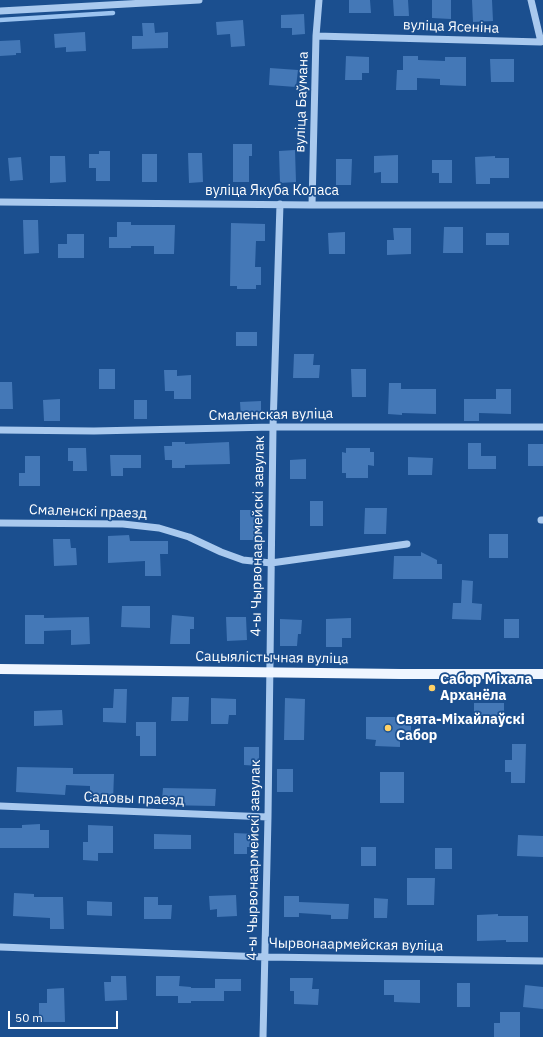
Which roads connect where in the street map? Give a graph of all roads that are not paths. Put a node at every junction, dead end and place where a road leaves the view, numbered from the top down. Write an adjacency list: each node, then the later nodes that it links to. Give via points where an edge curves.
1 (199, 0): 4 (street)
2 (319, 0): 5 (street, вуліца Баўмана)
3 (531, 0): 6 (street, вуліца Ясеніна)
4 (0, 11)
5 (316, 36): 6 (street, вуліца Ясеніна); 9 (street, вуліца Баўмана)
6 (542, 43)
7 (0, 202): 8 (street, вуліца Якуба Коласа)
8 (280, 204): 9 (street, вуліца Якуба Коласа); 12 (street, 4-ы Чырвонаармейскі завулак)
9 (312, 204): 10 (street, вуліца Якуба Коласа)
10 (543, 205)
11 (543, 427): 12 (street, Смаленская вуліца)
12 (273, 428): 13 (street, Смаленская вуліца); 16 (street, 4-ы Чырвонаармейскі завулак)
13 (0, 430)
14 (0, 523): 16 (street, Смаленскі праезд, via 123,524 159,528 189,536 243,560)
15 (407, 544): 16 (street, Смаленскі праезд)
16 (271, 563): 18 (street, 4-ы Чырвонаармейскі завулак)
17 (0, 668): 18 (main road, Сацыялістычная вуліца)
18 (270, 672): 19 (main road, Сацыялістычная вуліца); 21 (street, 4-ы Чырвонаармейскі завулак)
19 (543, 674)
20 (0, 806): 21 (street, Садовы праезд)
21 (268, 817): 23 (street, 4-ы Чырвонаармейскі завулак)
22 (0, 947): 23 (street, Чырвонаармейская вуліца)
23 (265, 957): 24 (street, Чырвонаармейская вуліца); 25 (street, 4-ы Чырвонаармейскі завулак)
24 (543, 961)
25 (263, 1037)

